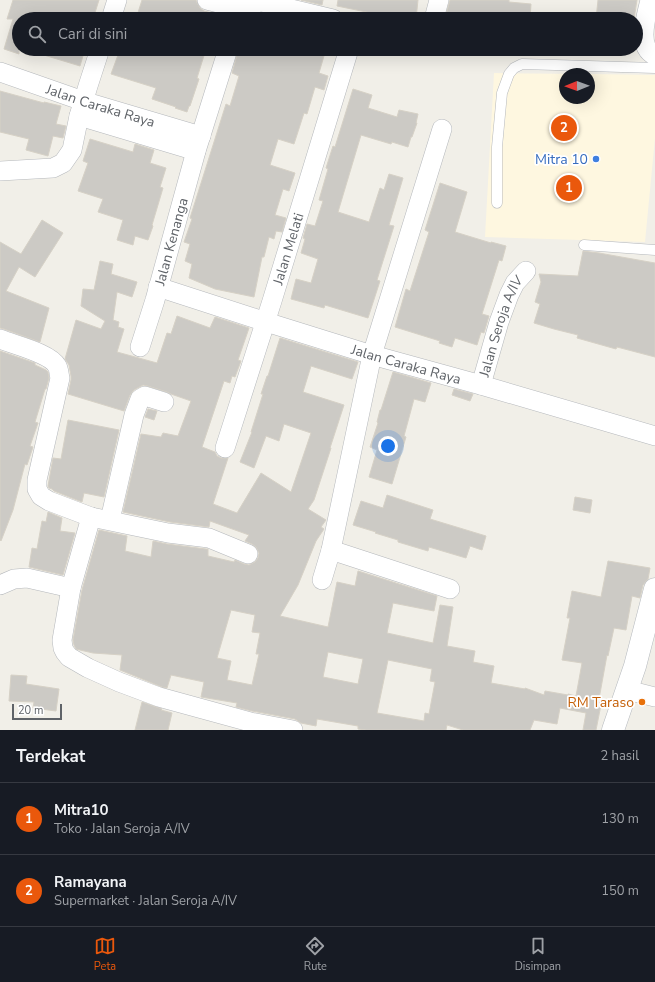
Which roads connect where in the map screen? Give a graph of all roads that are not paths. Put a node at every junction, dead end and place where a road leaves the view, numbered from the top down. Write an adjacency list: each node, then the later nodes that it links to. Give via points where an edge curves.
1 (117, 0): 5 (street)
2 (207, 0): 6 (street, via 234,7)
3 (439, 0): 8 (street)
4 (650, 0): 12 (street, via 644,39 648,50)
5 (113, 12)
6 (240, 12): 7 (street, via 262,2)
7 (304, 12)
8 (436, 12)
9 (98, 56): 15 (street)
10 (226, 56): 17 (street, Jalan Kenanga)
11 (347, 56): 24 (street, Jalan Melati)
12 (655, 56)
13 (655, 68): 19 (lane, via 522,64 514,68 502,93 497,147)
14 (0, 72): 15 (street, Jalan Caraka Raya)
15 (81, 109): 17 (street, Jalan Caraka Raya); 18 (street, via 72,150 64,163 53,168)
16 (442, 130): 27 (street)
17 (199, 143): 23 (street, Jalan Kenanga)
18 (0, 171)
19 (497, 203)
20 (584, 245): 21 (lane)
21 (655, 250)
22 (526, 270): 28 (street, Jalan Seroja A/IV, via 509,295)
23 (158, 287): 24 (street, Jalan Caraka Raya); 26 (street, Jalan Kenanga)
24 (266, 322): 27 (street, Jalan Caraka Raya); 31 (street, Jalan Melati)
25 (0, 340): 32 (street, via 47,356 57,366 60,378 37,489 41,496 48,500)
26 (140, 347)
27 (372, 355): 28 (street, Jalan Caraka Raya); 34 (street)
28 (481, 385): 30 (street, Jalan Caraka Raya)
29 (164, 402): 33 (street, via 149,396 140,399)
30 (655, 436)
31 (225, 448)
32 (91, 516): 33 (street); 38 (street)
33 (110, 520): 35 (street, via 168,533 209,538)
34 (331, 550): 36 (street); 39 (street)
35 (248, 554)
36 (322, 580)
37 (0, 585): 38 (street, via 14,579 27,578)
38 (71, 588): 43 (street, via 62,640 63,648 69,657 118,682)
39 (450, 589)
40 (655, 589): 41 (main road)
41 (627, 690): 42 (street); 45 (main road)
42 (655, 698)
43 (249, 726): 44 (street)
44 (293, 730)
45 (613, 730)

